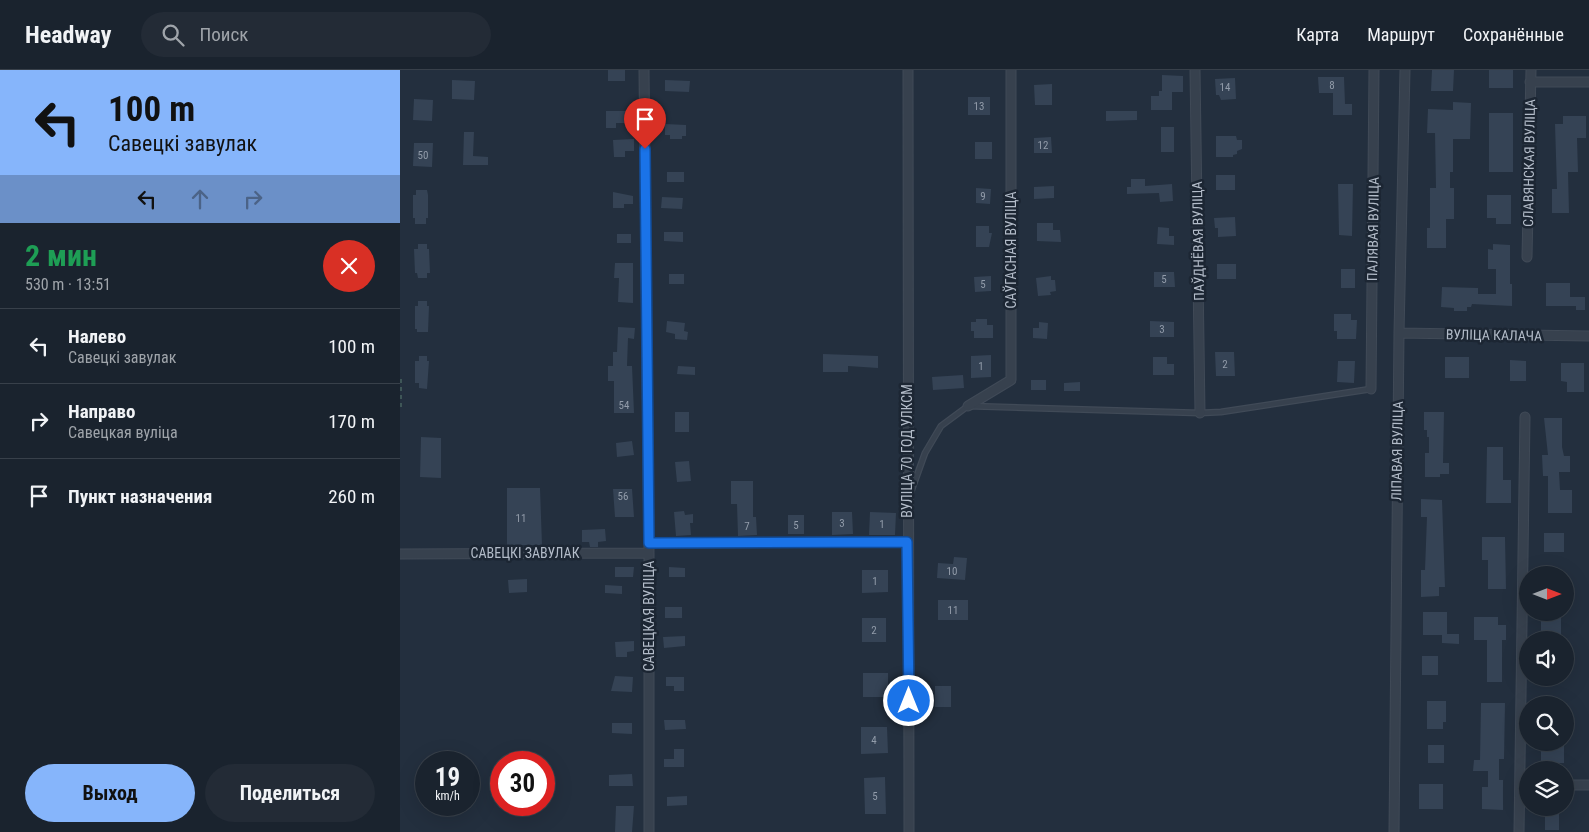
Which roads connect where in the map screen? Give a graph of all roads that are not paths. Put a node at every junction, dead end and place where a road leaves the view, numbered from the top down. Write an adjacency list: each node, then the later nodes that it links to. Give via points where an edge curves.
1 (644, 70): 19 (street, САВЕЦКАЯ ВУЛІЦА)
2 (908, 70): 17 (street, ВУЛІЦА 70 ГОД УЛКСМ)
3 (1011, 70): 14 (street, САЎГАСНАЯ ВУЛІЦА, via 1011,380)
4 (1195, 70): 15 (street, ПАЎДНЁВАЯ ВУЛІЦА)
5 (1374, 70): 13 (street, ПАЛЯВАЯ ВУЛІЦА)
6 (1405, 70): 11 (street, ЛІПАВАЯ ВУЛІЦА)
7 (1531, 70): 8 (street, СЛАВЯНСКАЯ ВУЛІЦА)
8 (1530, 82): 9 (street); 10 (street, СЛАВЯНСКАЯ ВУЛІЦА)
9 (1589, 82)
10 (1527, 257)
11 (1398, 333): 12 (street, ВУЛІЦА КАЛАЧА); 28 (street, ЛІПАВАЯ ВУЛІЦА)
12 (1589, 336)
13 (1371, 388): 15 (lane)
14 (968, 406): 15 (lane); 17 (lane, via 941,426 925,453)
15 (1200, 413)
16 (1525, 417): 22 (street)
17 (907, 504): 18 (street, ВУЛІЦА 70 ГОД УЛКСМ)
18 (907, 542): 19 (street); 27 (street, ВУЛІЦА 70 ГОД УЛКСМ)
19 (649, 543): 20 (street, САВЕЦКАЯ ВУЛІЦА)
20 (649, 553): 21 (street, САВЕЦКІ ЗАВУЛАК); 26 (street, САВЕЦКАЯ ВУЛІЦА)
21 (400, 554)
22 (1524, 761)
23 (1574, 785): 24 (street)
24 (1589, 785)
25 (1521, 816): 29 (street)
26 (649, 832)
27 (909, 832)
28 (1394, 832)
29 (1519, 832)

